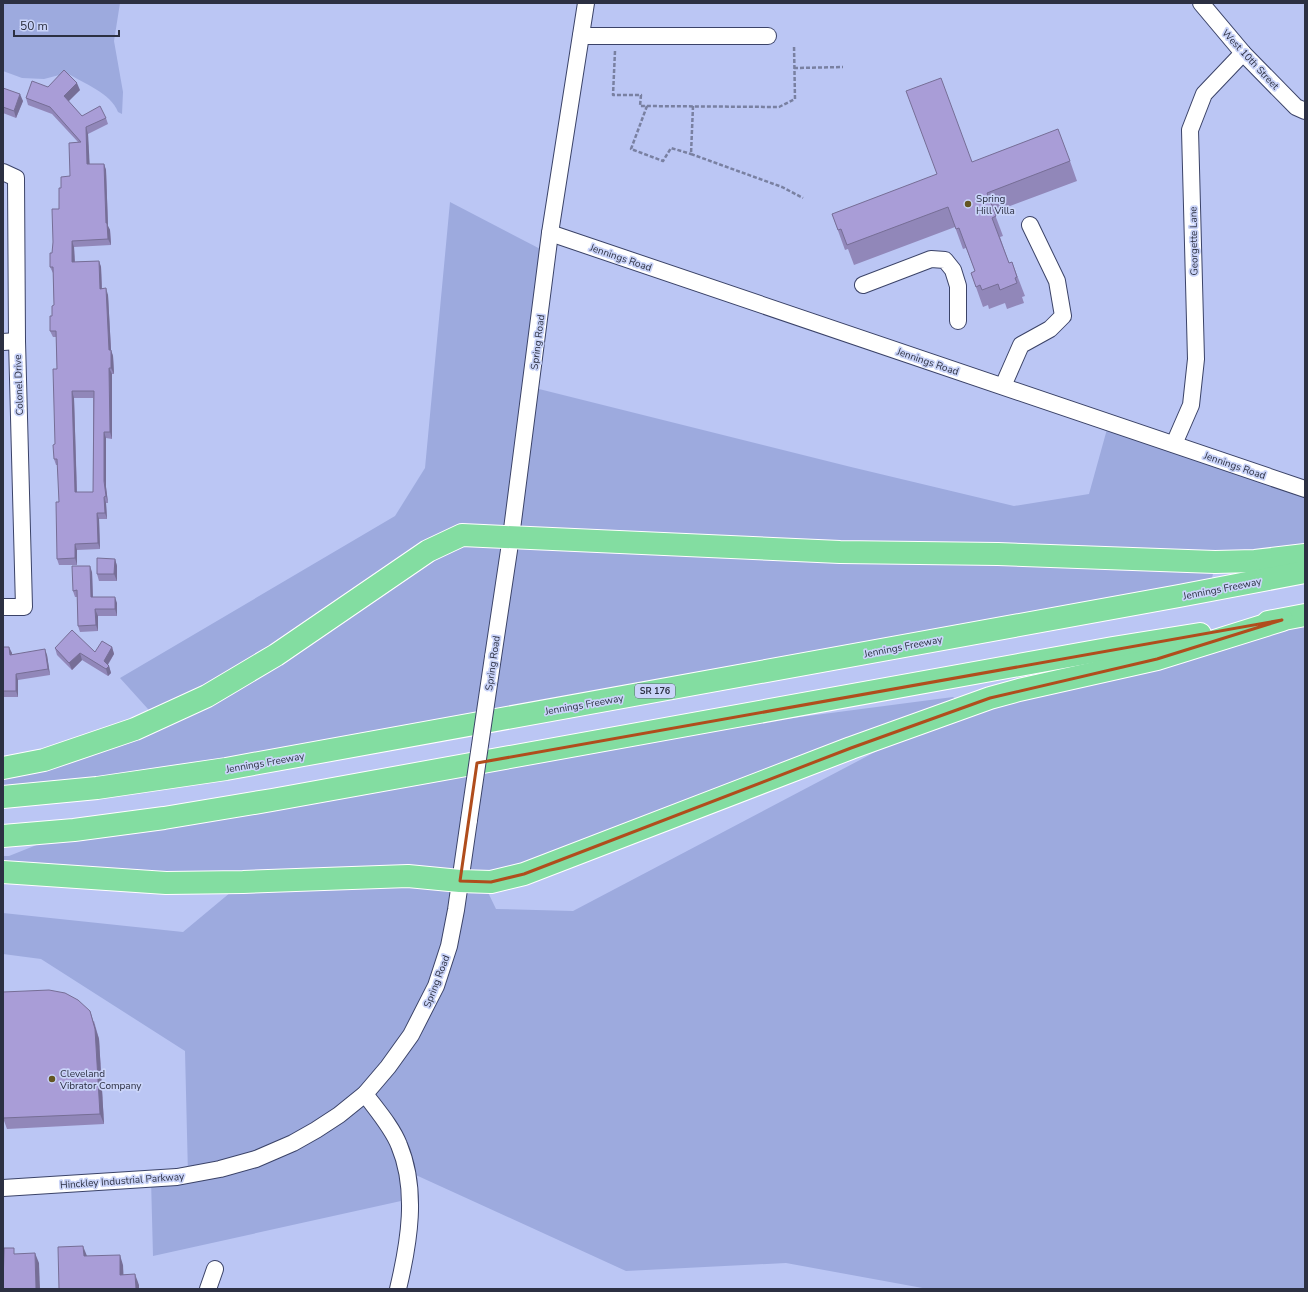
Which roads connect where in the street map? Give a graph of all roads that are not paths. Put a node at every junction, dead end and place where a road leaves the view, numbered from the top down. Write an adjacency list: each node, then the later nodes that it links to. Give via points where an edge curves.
1 (586, 3): 3 (street, Spring Road)
2 (1201, 3): 5 (street, West 10th Street)
3 (581, 36): 4 (street); 9 (street, Spring Road)
4 (768, 36)
5 (1243, 53): 6 (street, West 10th Street, via 1296,107); 14 (street, Georgette Lane, via 1204,94 1190,130 1196,359 1191,405)
6 (1305, 111)
7 (3, 172): 12 (street, Colonel Drive, via 16,178)
8 (1030, 225): 13 (street, via 1057,280 1063,316 1050,329 1021,345)
9 (550, 233): 13 (street, Jennings Road); 16 (street, Spring Road)
10 (863, 285): 11 (street, via 931,259 945,260 953,270 958,286)
11 (958, 321)
12 (10, 341): 19 (street, Colonel Drive, via 24,607)
13 (1003, 386): 14 (street, Jennings Road)
14 (1174, 444): 15 (street, Jennings Road)
15 (1305, 489)
16 (511, 537): 17 (highway, via 840,552 998,554 1215,562 1255,561); 22 (highway, via 462,535 428,551 276,656 207,696 128,732 44,760); 26 (street, Spring Road, bridge)
17 (1305, 555)
18 (1305, 572): 23 (highway, Jennings Freeway / SR 176, via 226,769 97,788)
19 (3, 607)
20 (1305, 615): 21 (highway)
21 (1282, 620): 24 (highway, via 1089,652 272,800 164,818); 26 (highway, via 1157,659 990,698 851,748 524,874 491,882)
22 (3, 768)
23 (3, 797)
24 (3, 836)
25 (3, 872): 26 (highway, via 166,883 408,876)
26 (460, 881): 27 (street, Spring Road, via 449,946 436,986 411,1035)
27 (365, 1094): 28 (street, Hinckley Industrial Parkway, via 339,1115 293,1143 256,1159 220,1169 177,1177); 31 (street, via 399,1144 407,1171 410,1199 408,1228 404,1265)
28 (3, 1188)
29 (215, 1269): 30 (street)
30 (208, 1289)
31 (398, 1289)

